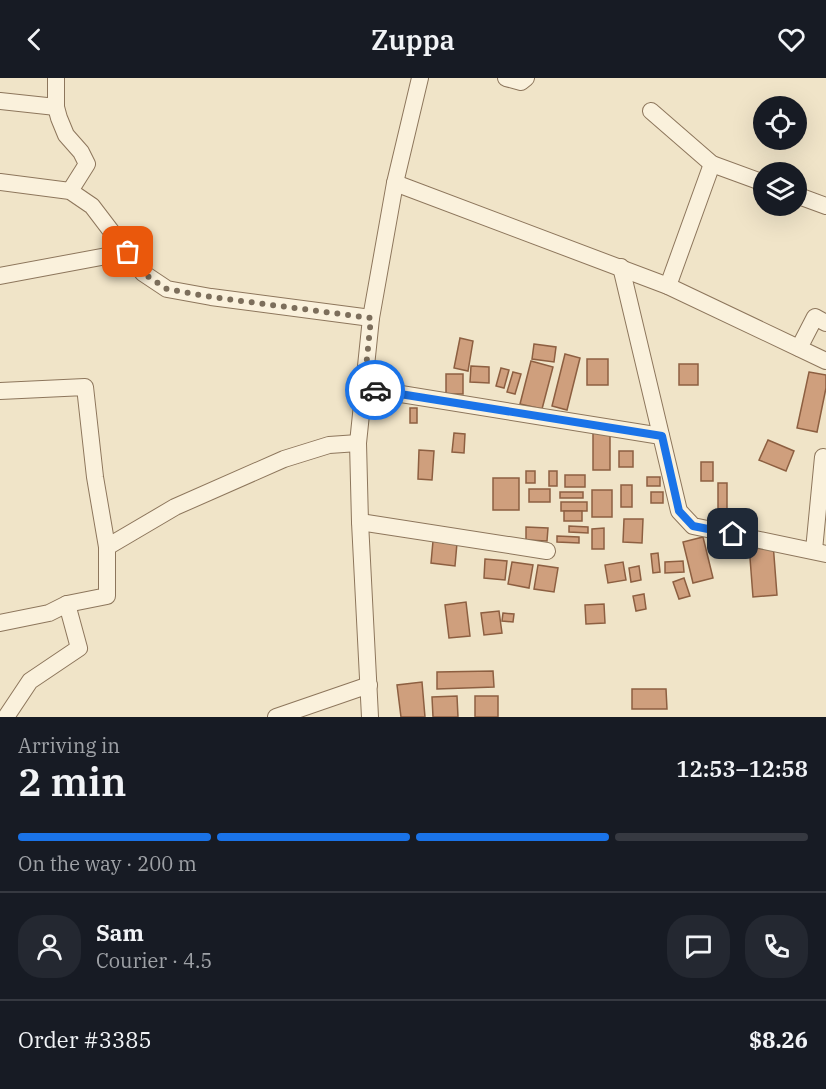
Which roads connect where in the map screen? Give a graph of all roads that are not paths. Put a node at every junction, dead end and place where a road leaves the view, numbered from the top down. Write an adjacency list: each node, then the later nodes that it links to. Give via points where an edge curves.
1 (56, 78): 6 (street)
2 (420, 78): 11 (street)
3 (506, 78): 4 (street, via 520,82)
4 (526, 78)
5 (0, 101): 6 (street)
6 (56, 107): 12 (street, via 66,135 87,164)
7 (651, 111): 8 (street)
8 (712, 164): 9 (street); 18 (street)
9 (753, 179)
10 (0, 182): 12 (street)
11 (394, 183): 16 (street); 19 (street)
12 (70, 191): 15 (street, via 92,206)
13 (807, 199): 14 (street)
14 (826, 206)
15 (128, 252): 17 (street); 19 (street, via 143,273 167,289)
16 (621, 267): 18 (street); 25 (street)
17 (0, 276)
18 (668, 286): 21 (street)
19 (371, 318): 23 (street)
20 (826, 323): 21 (street, via 815,317)
21 (799, 348): 22 (street)
22 (826, 361)
23 (364, 388): 25 (street); 26 (street)
24 (0, 391): 29 (street, via 85,387)
25 (662, 436): 31 (street, via 679,511 693,526)
26 (358, 443): 28 (street); 29 (street, via 329,445 284,459 175,507)
27 (823, 457): 31 (street)
28 (360, 522): 30 (street); 34 (street)
29 (107, 547): 32 (street, via 107,596)
30 (547, 551)
31 (820, 552)
32 (67, 604): 33 (street, via 49,613); 35 (street, via 79,648 30,681)
33 (0, 623)
34 (369, 686): 36 (street); 37 (street)
35 (6, 717)
36 (276, 717)
37 (370, 717)

